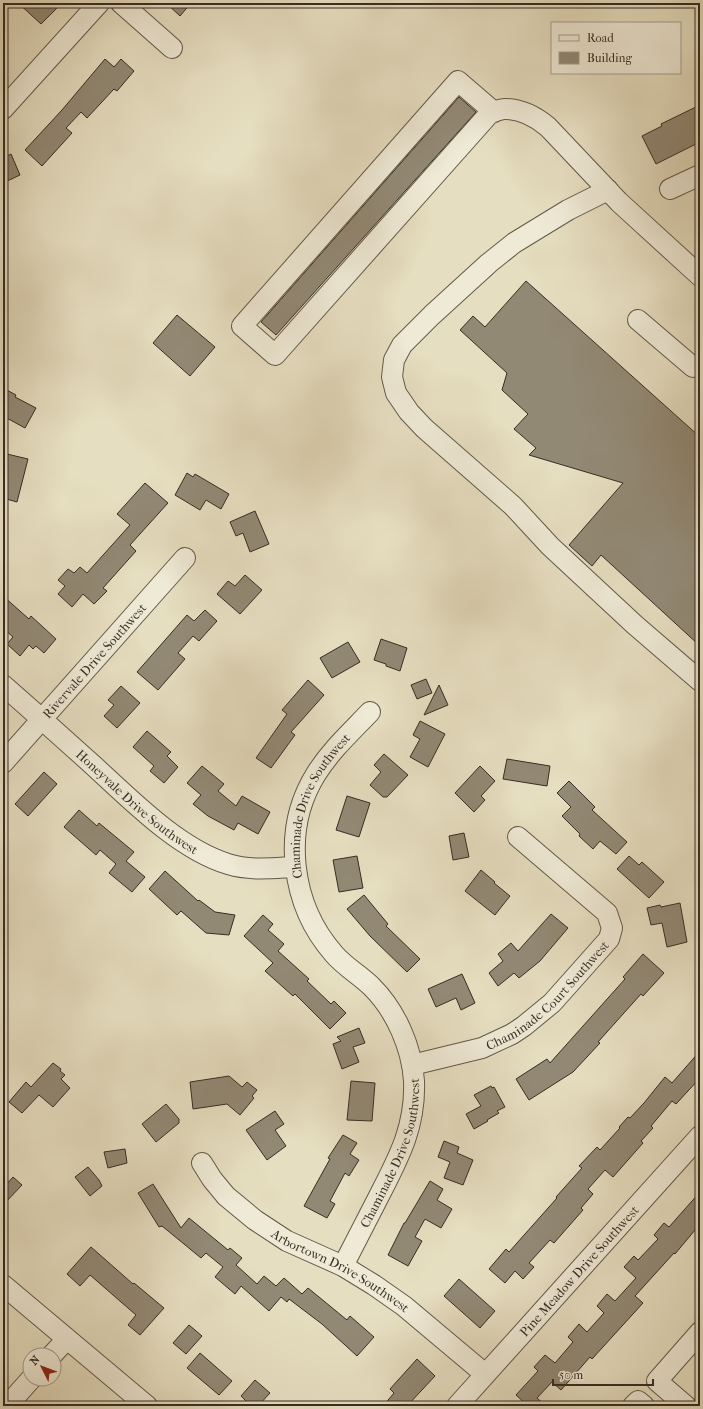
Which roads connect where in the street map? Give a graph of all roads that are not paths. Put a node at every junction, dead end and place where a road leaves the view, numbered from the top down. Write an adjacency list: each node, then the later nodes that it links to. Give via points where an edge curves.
1 (99, 3): 4 (street)
2 (120, 3): 3 (street)
3 (172, 48)
4 (3, 109)
5 (494, 112): 5 (street, via 458,81 242,326 275,355 490,113); 8 (street, via 504,109 538,119)
6 (700, 176): 7 (street)
7 (670, 189)
8 (608, 190): 9 (street); 13 (street, via 568,210 514,243 489,263 402,345 394,360 392,377 396,393 424,428 513,506 550,546)
9 (700, 276)
10 (638, 320): 11 (street, via 693,367)
11 (700, 365)
12 (185, 558): 16 (street, Rivervale Drive Southwest)
13 (700, 682)
14 (3, 686): 16 (street, Honeyvale Drive Southwest)
15 (370, 712): 19 (street, Chaminade Drive Southwest, via 336,748 309,787 296,828)
16 (42, 718): 17 (street, Rivervale Drive Southwest); 19 (street, Honeyvale Drive Southwest, via 141,810 194,849 221,862 243,867)
17 (3, 763)
18 (518, 837): 20 (street, Chaminade Court Southwest, via 607,913 612,928 608,939 552,1003 512,1034 482,1048)
19 (295, 867): 20 (street, Chaminade Drive Southwest, via 303,900 315,928 334,953 386,1004 400,1029)
20 (412, 1065): 23 (street, Chaminade Drive Southwest, via 413,1108 408,1136)
21 (700, 1136): 28 (street, Pine Meadow Drive Southwest)
22 (202, 1163): 23 (street, Arbortown Drive Southwest, via 226,1196 260,1224 287,1240)
23 (343, 1266): 28 (street, Arbortown Drive Southwest, via 388,1295)
24 (3, 1284): 26 (street)
25 (700, 1332): 35 (street, via 657,1381)
26 (67, 1339): 27 (street); 31 (street)
27 (60, 1347)
28 (485, 1374): 32 (street, Pine Meadow Drive Southwest)
29 (24, 1387): 30 (street)
30 (7, 1406)
31 (147, 1406)
32 (457, 1406)
33 (633, 1406): 34 (street, via 638,1401)
34 (644, 1406)
35 (686, 1406)

